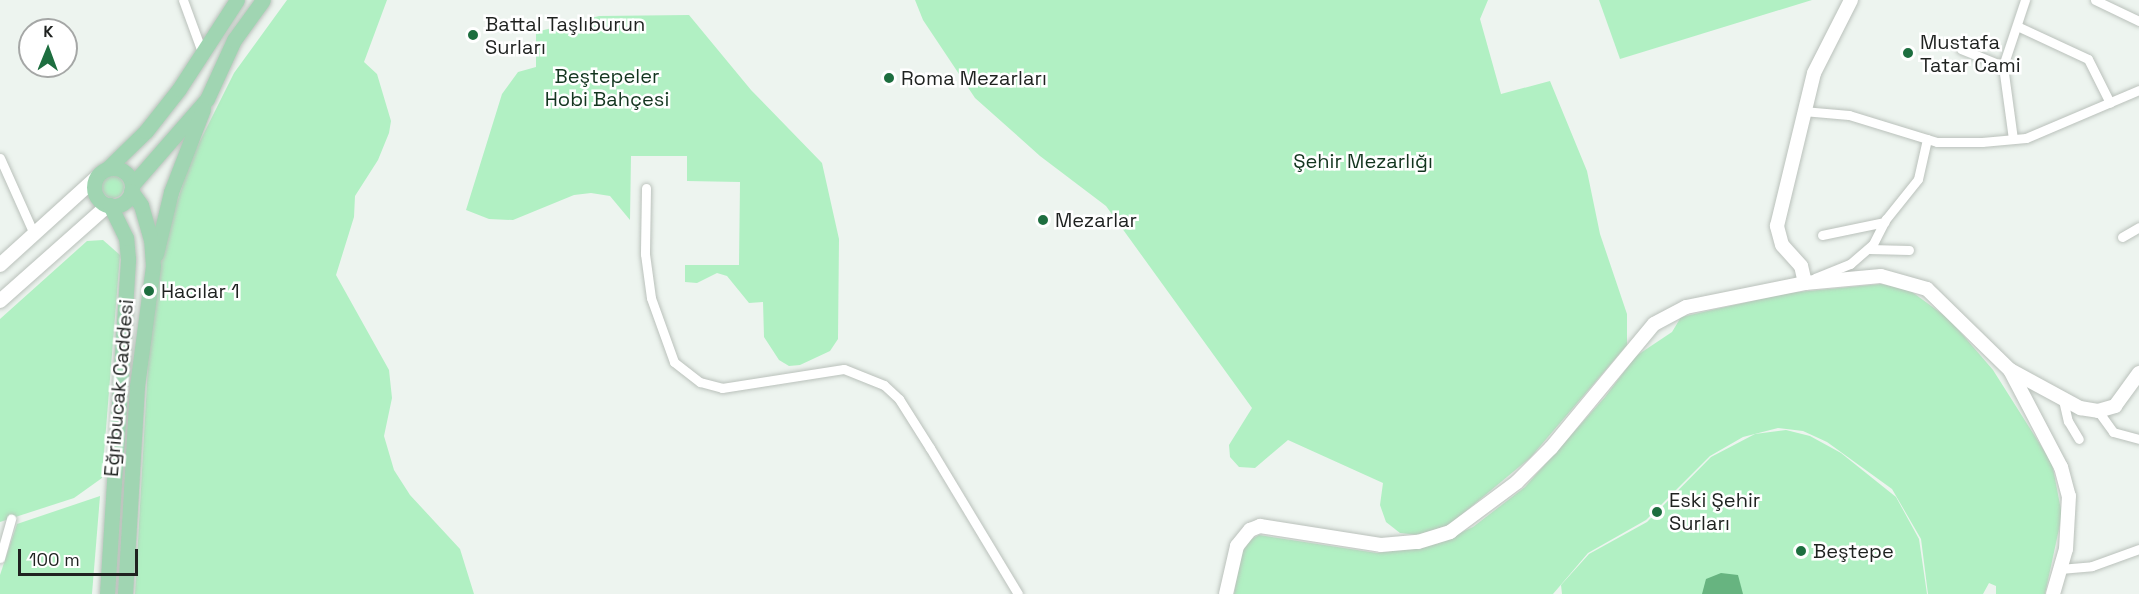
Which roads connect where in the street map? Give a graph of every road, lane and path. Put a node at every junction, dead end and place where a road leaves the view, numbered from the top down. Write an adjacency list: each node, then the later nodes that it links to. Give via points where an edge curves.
1 (183, 0): 10 (street)
2 (237, 0): 10 (main road)
3 (263, 0): 13 (main road, via 234,40)
4 (1851, 0): 15 (street, via 1814,73)
5 (2025, 0): 8 (street)
6 (2095, 0): 7 (street)
7 (2139, 21)
8 (2017, 26): 11 (street); 14 (street, via 2088,60)
9 (1961, 49): 11 (street)
10 (202, 52): 19 (main road, via 146,131)
11 (2003, 66): 17 (street)
12 (2139, 90): 14 (street)
13 (207, 99): 20 (main road); 31 (main road, via 171,192)
14 (2110, 103): 17 (street, via 2062,125)
15 (1803, 111): 16 (street, via 1849,115); 32 (street, via 1777,226 1782,245 1801,266)
16 (1927, 138): 17 (street, via 1937,142); 23 (street, via 1918,179)
17 (2013, 139)
18 (0, 158): 25 (street)
19 (102, 173): 20 (main road, via 123,171); 22 (main road, via 96,195); 25 (street)
20 (131, 188): 22 (main road, via 124,202); 31 (main road, Eğribucak Caddesi, via 146,222)
21 (646, 188): 46 (street, via 645,254 651,298 674,362 700,382 722,388 746,388 815,371 844,369 884,385 899,399)
22 (109, 205): 33 (street); 44 (main road, Eğribucak Caddesi, via 126,238 128,259)
23 (1885, 222): 26 (street); 28 (street)
24 (2139, 227): 27 (street)
25 (34, 234): 30 (street)
26 (1822, 235)
27 (2122, 237)
28 (1869, 249): 29 (street); 32 (street, via 1850,264)
29 (1908, 249)
30 (0, 265)
31 (153, 266): 45 (main road, Eğribucak Caddesi, via 137,386)
32 (1805, 283): 34 (street, via 1881,276 1927,289); 47 (street, via 1686,307 1663,317 1551,448 1517,482 1450,532 1418,542 1381,545 1260,526 1242,537 1237,546)
33 (0, 301)
34 (2010, 370): 36 (street); 43 (street, via 2061,467 2069,496 2069,524)
35 (2139, 373): 37 (street, via 2122,400)
36 (2063, 400): 37 (street); 38 (street, via 2068,421)
37 (2098, 411): 39 (street, via 2113,432)
38 (2079, 439)
39 (2139, 439)
40 (11, 519): 42 (street)
41 (2139, 549): 43 (street, via 2092,566)
42 (0, 558)
43 (2060, 569): 48 (street)
44 (107, 594)
45 (125, 594)
46 (1018, 594)
47 (1226, 594)
48 (2053, 594)

